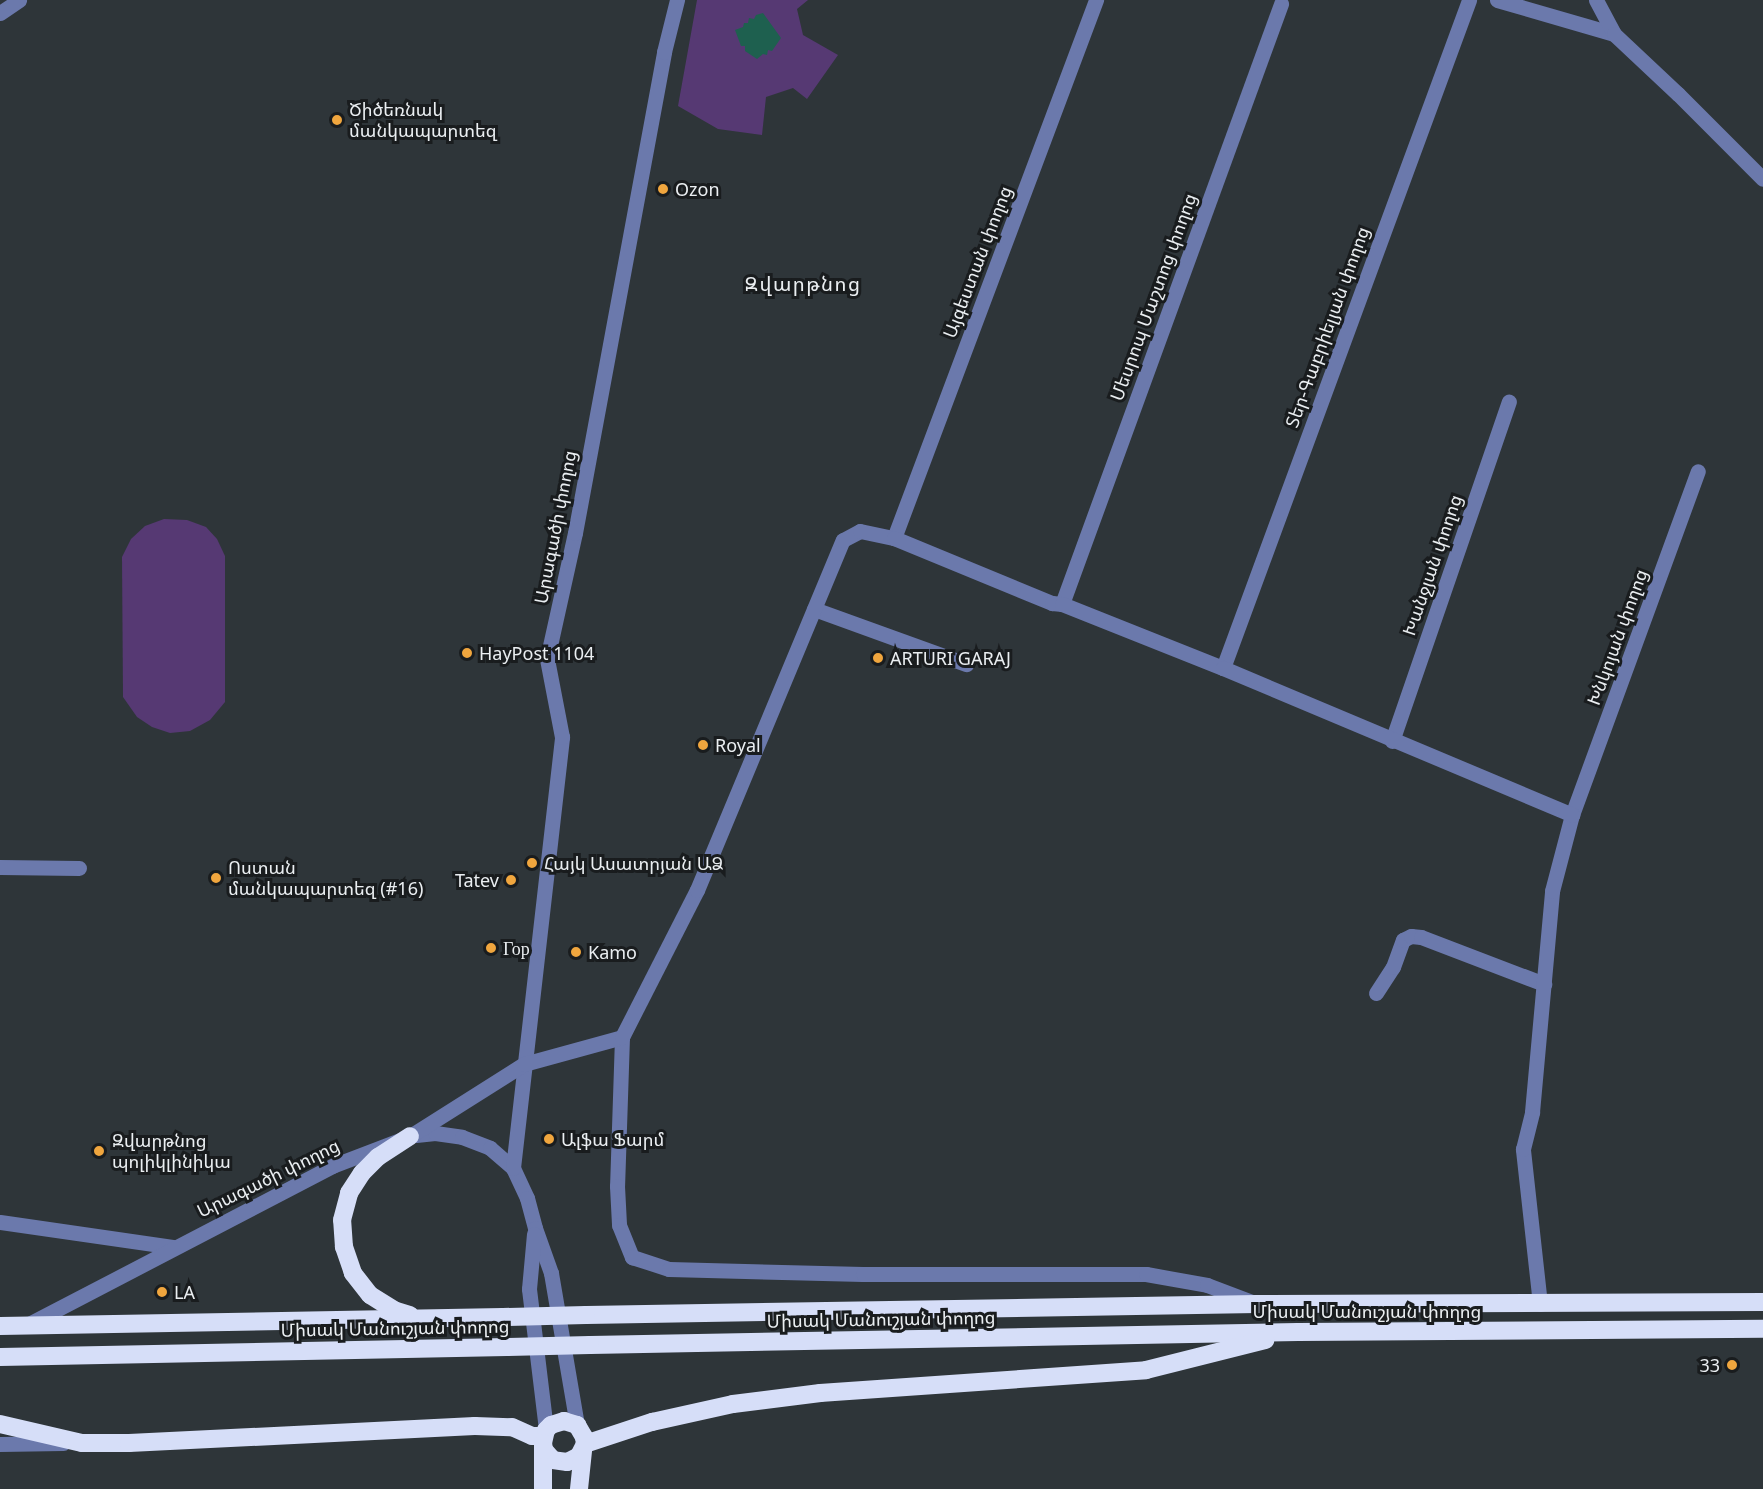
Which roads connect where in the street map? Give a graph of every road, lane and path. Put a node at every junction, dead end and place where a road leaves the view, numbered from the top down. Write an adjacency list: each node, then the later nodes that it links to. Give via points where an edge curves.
1 (19, 0): 8 (street)
2 (677, 0): 25 (street, Արագածի փողոց, via 575,533 547,659 562,737)
3 (1096, 0): 13 (street, Այգեստան փողոց)
4 (1469, 0): 17 (street, Տեր-Գաբրիելյան փողոց)
5 (1497, 0): 9 (street)
6 (1596, 0): 9 (street)
7 (1281, 4): 14 (street, Մեսրոպ Մաշտոց փողոց)
8 (0, 13)
9 (1614, 34): 10 (street)
10 (1763, 179)
11 (1509, 402): 18 (street, Խանջյան փողոց)
12 (1698, 471): 19 (street, Խնկոյան փողոց)
13 (894, 538): 14 (street); 15 (street, via 860,531 843,540)
14 (1062, 604): 17 (street)
15 (814, 609): 16 (street); 24 (street, via 697,890)
16 (966, 664)
17 (1223, 668): 18 (street)
18 (1392, 741): 19 (street)
19 (1572, 815): 22 (street, Խնկոյան փողոց, via 1552,891)
20 (0, 867): 21 (street)
21 (79, 868)
22 (1544, 984): 23 (street, via 1412,936 1403,940 1393,967); 33 (street, Խնկոյան փողոց, via 1532,1112 1523,1149)
23 (1376, 993)
24 (622, 1037): 25 (street); 32 (street, via 617,1186 619,1225 632,1257 669,1269 1146,1274 1207,1285)
25 (524, 1064): 26 (street, Արագածի փողոց); 27 (street, Արագածի փողոց)
26 (411, 1136): 27 (street, via 435,1133 462,1137 490,1148); 30 (street, Արագածի փողոց, via 332,1166); 34 (highway, via 362,1173 350,1193 342,1220 344,1247 353,1273 370,1295 393,1310)
27 (513, 1168): 29 (street)
28 (0, 1222): 30 (street)
29 (535, 1228): 41 (street, via 551,1273); 42 (street, via 529,1289)
30 (174, 1247): 35 (street, Արագածի փողոց)
31 (1763, 1302): 33 (highway, Միսակ Մանուշյան փողոց)
32 (1257, 1304): 33 (highway, Միսակ Մանուշյան փողոց); 34 (highway, Միսակ Մանուշյան փողոց, bridge)
33 (1540, 1304)
34 (420, 1318): 35 (highway, Միսակ Մանուշյան փողոց)
35 (27, 1325): 36 (highway, Միսակ Մանուշյան փողոց)
36 (0, 1326)
37 (1763, 1329): 38 (highway, Միսակ Մանուշյան փողոց)
38 (1298, 1332): 39 (highway, Միսակ Մանուշյան փողոց, bridge); 45 (highway, via 1146,1370 820,1393 733,1404 652,1422)
39 (0, 1357)
40 (0, 1424): 43 (highway)
41 (577, 1425): 42 (highway, via 564,1421 551,1425); 45 (highway, via 584,1437)
42 (544, 1436): 43 (highway, via 512,1428 475,1426); 45 (highway, via 548,1456 560,1462 573,1460); 46 (highway)
43 (82, 1443): 44 (street)
44 (0, 1444)
45 (584, 1447): 47 (highway)
46 (543, 1489)
47 (579, 1489)

